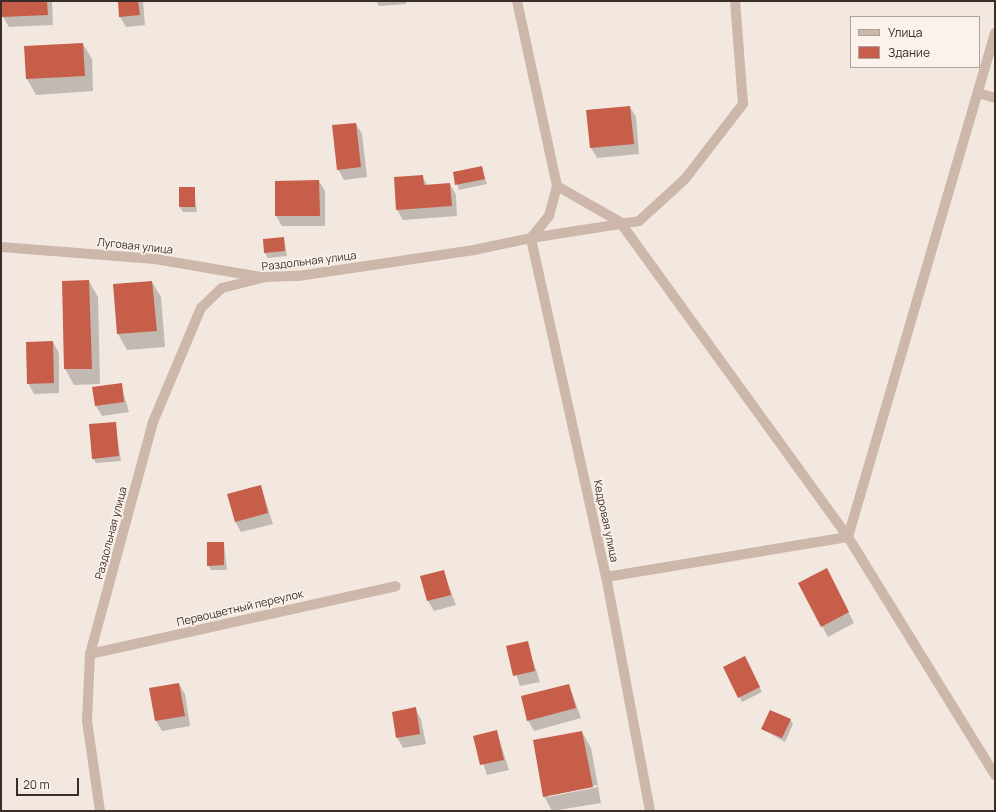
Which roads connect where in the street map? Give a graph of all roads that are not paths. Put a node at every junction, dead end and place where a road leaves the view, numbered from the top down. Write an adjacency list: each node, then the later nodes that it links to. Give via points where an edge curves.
1 (517, 1): 6 (street)
2 (735, 1): 7 (street, Раздольная улица, via 742,104 685,179 639,221)
3 (995, 33): 4 (street)
4 (978, 93): 5 (street); 11 (street)
5 (995, 98)
6 (557, 186): 7 (street); 8 (street, via 549,216)
7 (620, 222): 8 (street, Раздольная улица); 11 (street)
8 (531, 238): 10 (street, Раздольная улица, via 436,256 298,276); 12 (street, Кедровая улица)
9 (1, 247): 10 (street, Луговая улица, via 155,259)
10 (265, 277): 14 (street, Раздольная улица, via 222,288 201,308 153,422)
11 (848, 538): 12 (street); 15 (street)
12 (606, 577): 17 (street, Кедровая улица)
13 (396, 586): 14 (street, Первоцветный переулок)
14 (90, 654): 16 (street, Раздольная улица, via 87,721)
15 (995, 775)
16 (100, 811)
17 (650, 811)

